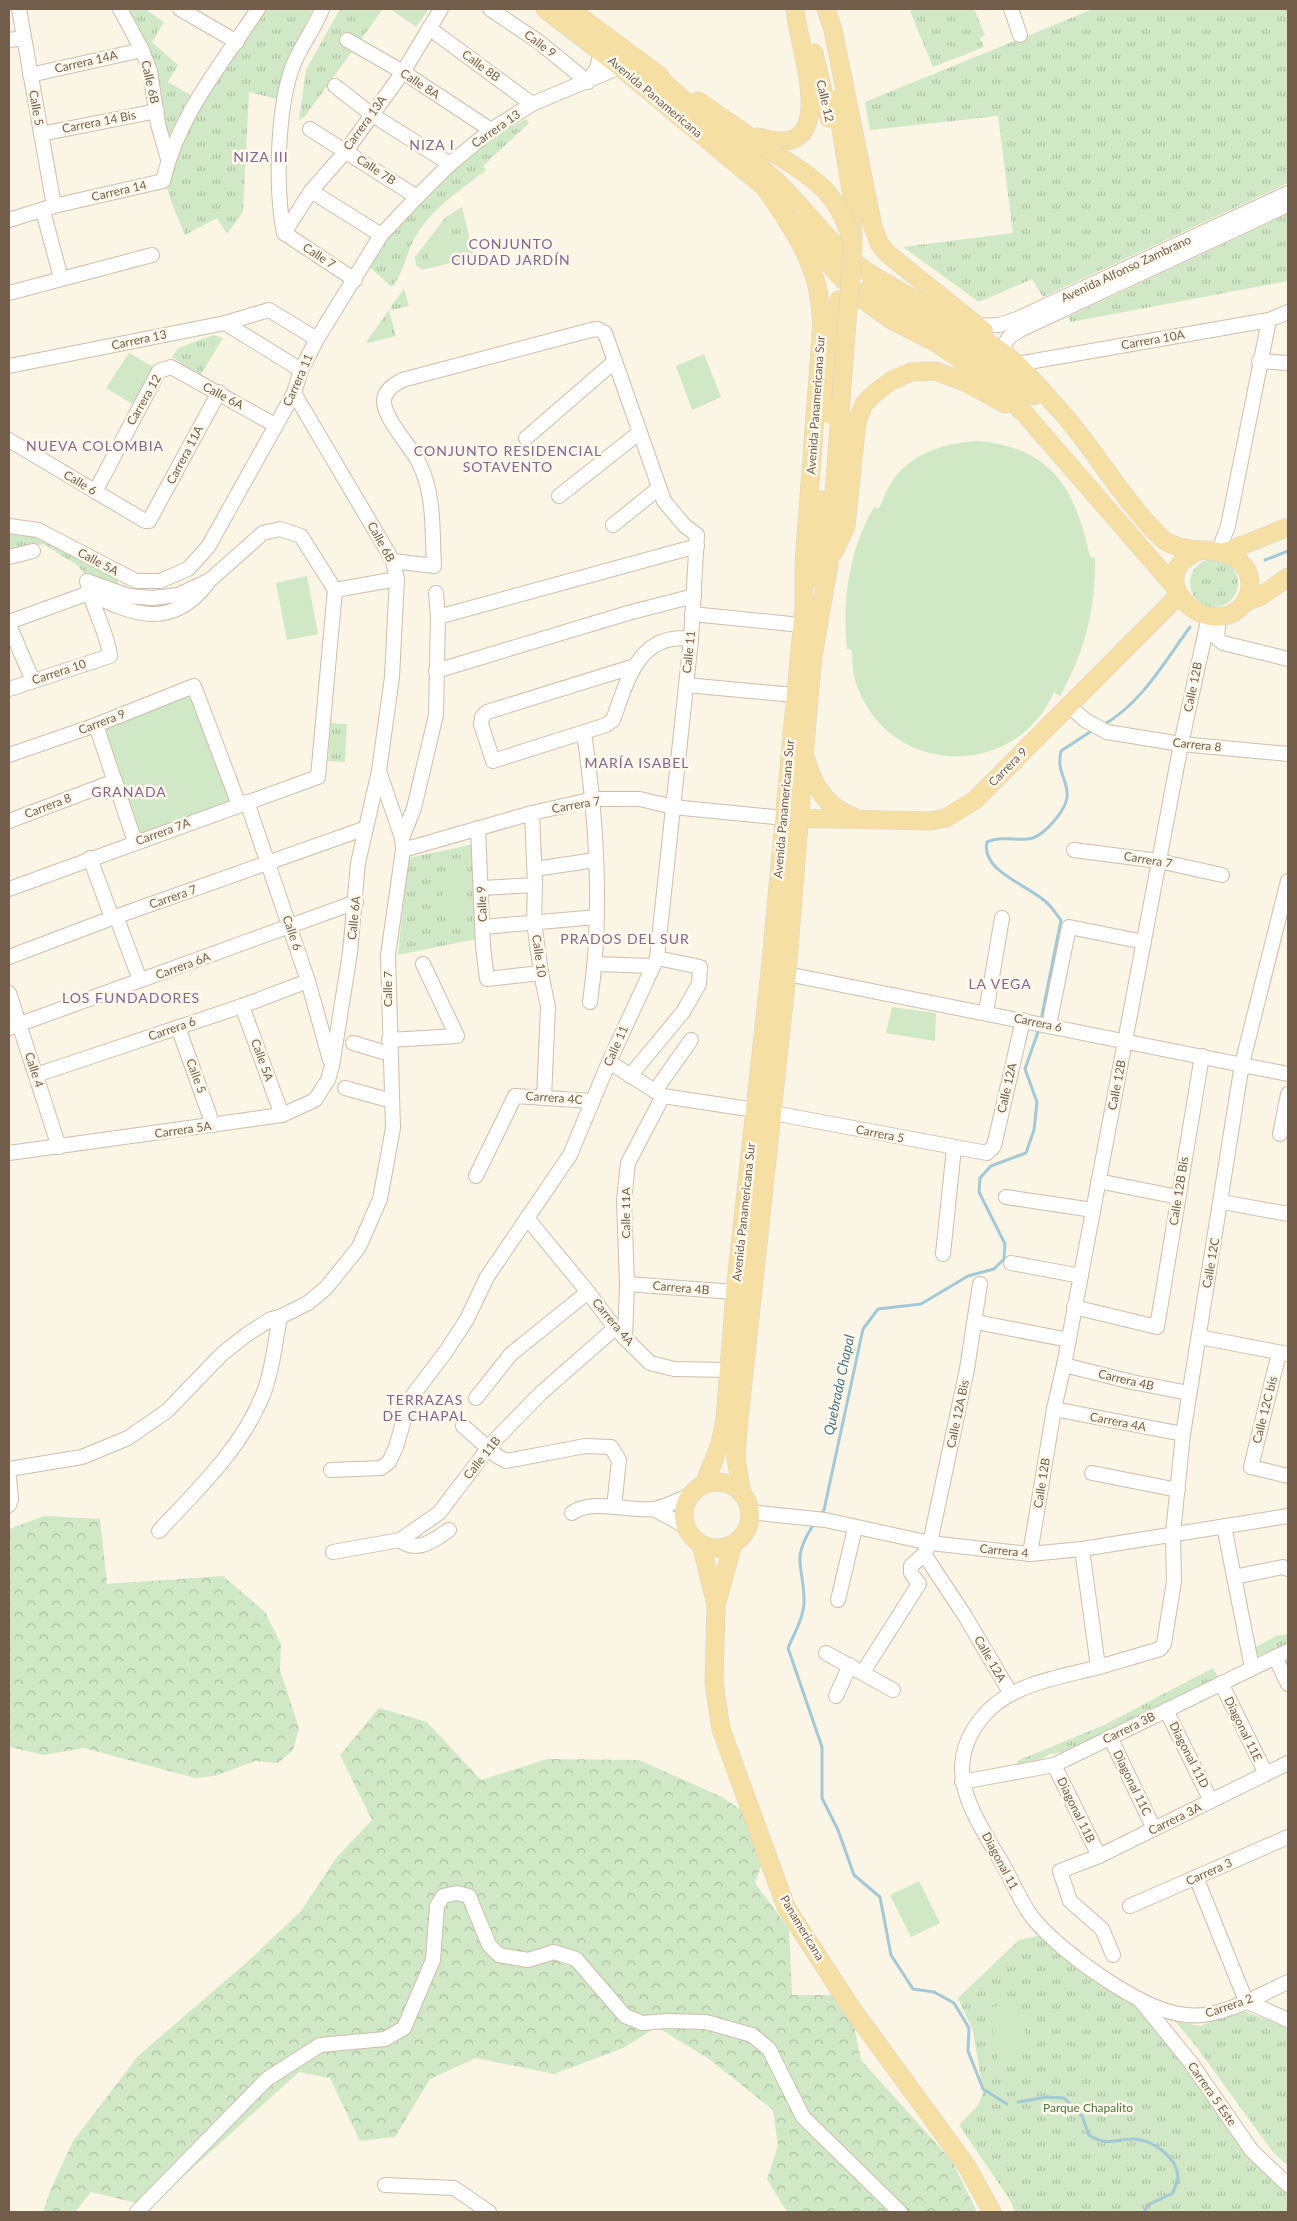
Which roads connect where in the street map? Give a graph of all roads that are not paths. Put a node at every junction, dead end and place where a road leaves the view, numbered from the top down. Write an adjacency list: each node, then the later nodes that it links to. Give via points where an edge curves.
1 (19, 9): 17 (street, Calle 5)
2 (120, 9): 21 (street, Calle 6B)
3 (180, 9): 20 (street)
4 (258, 9): 20 (street)
5 (322, 9): 47 (street, via 294,65 285,98 279,192)
6 (441, 9): 15 (street, Carrera 13A)
7 (490, 9): 27 (street, Calle 9, via 539,42)
8 (545, 9): 22 (main road, Avenida Panamericana)
9 (570, 9): 24 (main road, Avenida Panamericana)
10 (795, 9): 34 (main road, via 812,101 811,117 802,133 787,142 775,143)
11 (804, 9): 42 (main road, Calle 12)
12 (817, 9): 49 (main road, Calle 12, bridge, via 852,196)
13 (826, 9): 60 (main road, via 879,243 888,254)
14 (1011, 9): 16 (street)
15 (429, 28): 25 (street, Carrera 13A); 29 (street, Calle 8B)
16 (1020, 35)
17 (24, 38): 18 (street); 26 (street, Calle 5)
18 (9, 40)
19 (347, 40): 25 (street, Calle 8A)
20 (237, 42): 37 (street, Carrera 14, via 188,113)
21 (142, 50): 26 (street, Carrera 14A); 30 (street, Calle 6B, via 150,70)
22 (601, 52): 23 (main road, Avenida Panamericana); 27 (street, via 597,68)
23 (620, 67): 27 (street, Carrera 13); 39 (main road, Avenida Panamericana)
24 (650, 70): 34 (main road, Avenida Panamericana); 59 (main road, via 784,188 835,246 860,267)
25 (402, 72): 31 (street, Carrera 13A); 33 (street, Calle 8A)
26 (30, 75): 35 (street, Calle 5)
27 (588, 82): 29 (street, Carrera 13)
28 (335, 86): 31 (street)
29 (532, 104): 33 (street, Carrera 13)
30 (157, 111): 35 (street, Carrera 14 Bis); 37 (street, Calle 6B)
31 (371, 114): 36 (street, Carrera 13A); 38 (street)
32 (310, 129): 36 (street, Calle 7B)
33 (491, 130): 38 (street, Carrera 13)
34 (744, 132): 49 (main road, Avenida Panamericana, bridge, via 813,178 834,199 847,222)
35 (41, 134): 45 (street, Calle 5)
36 (346, 151): 40 (street, Carrera 13A); 43 (street, Calle 7B)
37 (168, 159): 45 (street, Carrera 14, via 163,181)
38 (450, 164): 43 (street, Carrera 13)
39 (764, 186): 72 (main road, via 787,208 835,271 862,299 983,374); 105 (main road, Avenida Panamericana Sur, via 796,235 812,267 822,324)
40 (311, 191): 47 (street, Carrera 13A); 48 (street)
41 (1288, 193): 60 (street, Avenida Alfonso Zambrano, via 1017,319)
42 (844, 194)
43 (417, 197): 48 (street, Carrera 11)
44 (1288, 205): 62 (street, Avenida Alfonso Zambrano, via 1022,329)
45 (49, 208): 46 (street, Carrera 14); 51 (street, Calle 5)
46 (9, 220)
47 (284, 233): 52 (street, Calle 7)
48 (381, 235): 52 (street, Carrera 11)
49 (853, 245): 91 (main road, bridge)
50 (152, 255): 51 (street)
51 (61, 278): 54 (street)
52 (355, 280): 61 (street, Carrera 11)
53 (869, 289): 80 (main road, via 971,348 1028,390 1072,439 1103,484)
54 (9, 293)
55 (839, 300): 105 (main road, via 817,551)
56 (1288, 312): 57 (street, Carrera 10A)
57 (1269, 320): 64 (street); 66 (street, Carrera 10A)
58 (225, 323): 61 (street, Carrera 13, via 269,310); 67 (street, Carrera 13); 69 (street)
59 (959, 325): 60 (street, Avenida Alfonso Zambrano); 62 (main road)
60 (982, 327): 62 (main road)
61 (317, 339): 69 (street, Carrera 11)
62 (997, 349): 66 (main road)
63 (615, 361): 74 (street); 75 (street); 90 (street, via 605,334 598,329 402,380 390,388 384,397 386,410 419,463 428,484 434,566)
64 (1259, 361): 65 (street); 88 (street)
65 (1288, 363)
66 (1016, 364): 87 (main road, via 1070,420 1134,509 1166,542)
67 (9, 366)
68 (171, 367): 70 (street, Calle 6A); 78 (street, Carrera 12, via 159,371)
69 (301, 370): 71 (street, Carrera 11)
70 (219, 392): 73 (street, Calle 6A); 81 (street, Carrera 11A)
71 (294, 393): 73 (street, Carrera 11); 90 (street, Calle 6B)
72 (1025, 414): 80 (main road); 91 (main road, via 965,382 936,371 911,372 875,393 864,404 857,421 846,526)
73 (275, 425): 95 (street, Carrera 11, via 208,547 188,569)
74 (640, 432): 77 (street); 79 (street)
75 (526, 438)
76 (9, 440): 78 (street, Calle 6)
77 (659, 488): 82 (street); 85 (street, via 664,501 697,535)
78 (95, 492): 81 (street, Calle 6, via 144,521)
79 (559, 496)
80 (1112, 513): 98 (main road)
81 (152, 518)
82 (613, 525)
83 (9, 526): 92 (street, Calle 5A, via 38,530)
84 (1288, 527): 88 (main road)
85 (698, 546): 102 (street, Calle 11); 107 (street)
86 (33, 551): 89 (street)
87 (1200, 552): 88 (main road); 98 (main road, via 1181,562 1174,577)
88 (1221, 552): 103 (main road, via 1244,566 1250,590)
89 (9, 557)
90 (393, 562): 94 (street, Calle 6B)
91 (829, 564): 122 (main road, Avenida Panamericana Sur, via 813,656)
92 (116, 572): 95 (street, Calle 5A, via 136,581); 101 (street)
93 (1288, 577): 103 (main road, via 1261,596)
94 (398, 579): 97 (street); 125 (street, Calle 6B, via 392,677)
95 (160, 580)
96 (210, 580): 97 (street, via 263,532 280,529 301,536); 99 (street, via 198,596 161,614 137,614); 101 (street, via 178,595)
97 (335, 590): 128 (street, Carrera 7A, via 318,777)
98 (1177, 591): 106 (main road, via 1187,606); 118 (main road, Carrera 9)
99 (89, 593): 101 (street, via 87,581); 108 (street); 113 (street, Carrera 10, via 109,643 110,656)
100 (436, 593): 107 (street)
101 (129, 596)
102 (694, 596): 104 (street, Calle 11); 112 (street)
103 (1246, 602): 106 (main road, via 1230,615)
104 (692, 614): 105 (street); 109 (street, Calle 11)
105 (802, 616): 117 (main road, Avenida Panamericana Sur)
106 (1214, 616): 110 (street, via 1217,638 1223,643); 121 (street, Calle 12B)
107 (438, 618): 112 (street)
108 (9, 623): 113 (street)
109 (691, 638): 111 (street, via 667,640 656,645); 114 (street, Calle 11)
110 (1288, 660)
111 (632, 667): 120 (street, via 613,720); 120 (street, via 487,712 481,724 493,761)
112 (436, 671): 137 (street, via 436,715)
113 (33, 681): 116 (street, Carrera 10)
114 (686, 685): 117 (street); 129 (street, Calle 11)
115 (194, 686): 119 (street, Carrera 9); 128 (street, Calle 6)
116 (9, 689)
117 (794, 695): 131 (main road, Avenida Panamericana Sur)
118 (1069, 706): 121 (street, Carrera 8, via 1085,720 1107,732); 132 (main road, Carrera 9, via 975,800 946,818 914,822)
119 (96, 725): 124 (street, Carrera 9); 126 (street)
120 (584, 732): 127 (street)
121 (1181, 744): 123 (street, Carrera 8); 141 (street, Calle 12B)
122 (805, 746): 131 (main road, Avenida Panamericana Sur); 132 (main road, via 811,779 820,793 839,810)
123 (1288, 754)
124 (9, 755)
125 (379, 771): 134 (street, Calle 6A); 137 (street)
126 (115, 781): 133 (street, Carrera 8); 136 (street)
127 (594, 799): 129 (street, Carrera 7, via 640,799); 130 (street, Carrera 7); 140 (street)
128 (243, 803): 136 (street, Carrera 7A); 142 (street, Calle 6)
129 (673, 807): 131 (street, Carrera 7); 158 (street, Calle 11)
130 (532, 813): 135 (street, Carrera 7); 143 (street, Calle 10)
131 (792, 818): 132 (main road, Carrera 9); 162 (main road, Avenida Panamericana Sur); 189 (main road, Avenida Panamericana Sur)
132 (862, 819)
133 (9, 821)
134 (366, 828): 142 (street, Carrera 7); 149 (street, Calle 6A, via 358,863)
135 (478, 828): 137 (street, Carrera 7); 147 (street, Calle 9)
136 (135, 842): 139 (street, Carrera 7A)
137 (402, 844): 175 (street, Calle 7, via 388,955)
138 (1074, 850): 141 (street, Carrera 7)
139 (90, 858): 148 (street, Carrera 7A); 150 (street)
140 (595, 860): 143 (street); 151 (street)
141 (1159, 861): 144 (street, Carrera 7); 156 (street, Calle 12B)
142 (269, 863): 150 (street, Carrera 7); 154 (street, Calle 6)
143 (535, 869): 145 (street, Calle 10)
144 (1222, 875)
145 (535, 884): 147 (street); 153 (street, Calle 10)
146 (1288, 886): 178 (street, Calle 12C)
147 (481, 888): 155 (street, Calle 9)
148 (9, 889)
149 (356, 902): 154 (street, Carrera 6A); 179 (street, Calle 6A)
150 (114, 917): 157 (street, Carrera 7); 163 (street)
151 (597, 917): 153 (street); 160 (street)
152 (1002, 918): 168 (street)
153 (534, 922): 155 (street); 161 (street, Calle 10)
154 (289, 926): 163 (street, Carrera 6A); 164 (street, Calle 6)
155 (483, 927): 161 (street, Calle 9, via 487,979)
156 (1144, 942): 169 (street, Calle 12A, via 1069,927); 173 (street, Calle 12B)
157 (9, 957)
158 (654, 962): 160 (street); 177 (street, Calle 11); 182 (street, via 700,968 699,984 683,1012)
159 (423, 964): 175 (street, via 457,1036)
160 (595, 964): 166 (street)
161 (541, 973): 186 (street, Calle 10, via 548,1007)
162 (787, 974): 168 (street, Carrera 6); 190 (main road, Avenida Panamericana Sur)
163 (140, 980): 170 (street, Carrera 6A)
164 (308, 981): 167 (street, Carrera 6); 179 (street, Calle 6)
165 (9, 993): 170 (street, Calle 4)
166 (590, 1002)
167 (242, 1006): 171 (street, Carrera 6); 191 (street, Calle 5A)
168 (986, 1012): 169 (street, Carrera 6)
169 (1037, 1022): 173 (street, Carrera 6); 197 (street, Calle 12A, via 994,1146)
170 (14, 1026): 181 (street, Calle 4)
171 (178, 1027): 181 (street, Carrera 6); 192 (street, Calle 5)
172 (691, 1040): 184 (street, Calle 11A)
173 (1126, 1041): 176 (street, Carrera 6); 199 (street, Calle 12B)
174 (354, 1043): 175 (street)
175 (389, 1047): 188 (street, Calle 7)
176 (1202, 1056): 178 (street, Carrera 6); 201 (street, Calle 12B Bis)
177 (609, 1062): 182 (street); 187 (street, Calle 11)
178 (1242, 1064): 180 (street, Carrera 6); 202 (street, Calle 12C)
179 (332, 1066): 191 (street, Carrera 5A, via 328,1080 315,1100)
180 (1288, 1074)
181 (36, 1075): 194 (street, Calle 4)
182 (630, 1076): 184 (street)
183 (345, 1088): 188 (street)
184 (659, 1093): 189 (street); 209 (street, Calle 11A, via 628,1163 624,1200)
185 (1288, 1094): 193 (street)
186 (544, 1098): 187 (street, Carrera 4C); 198 (street, Carrera 4C, via 515,1096)
187 (592, 1100): 205 (street, Calle 11, via 570,1155)
188 (392, 1101): 214 (street, Calle 7, via 393,1128 380,1199 359,1247 326,1288 308,1303)
189 (755, 1110): 212 (main road, Avenida Panamericana Sur)
190 (773, 1113): 195 (street, Carrera 5); 236 (main road, Avenida Panamericana Sur, via 736,1458)
191 (282, 1115): 192 (street, Carrera 5A)
192 (214, 1125): 194 (street, Carrera 5A)
193 (1280, 1134)
194 (59, 1147): 196 (street, Carrera 5A)
195 (954, 1148): 197 (street, Carrera 5); 206 (street)
196 (9, 1153)
197 (986, 1153)
198 (476, 1176)
199 (1098, 1181): 201 (street); 203 (street, Calle 12B)
200 (1006, 1197): 203 (street)
201 (1178, 1197): 213 (street, Calle 12B Bis, via 1158,1326)
202 (1222, 1202): 204 (street); 217 (street, Calle 12C)
203 (1093, 1210): 208 (street, Calle 12B)
204 (1288, 1214)
205 (528, 1218): 211 (street, Carrera 4A); 230 (street, Calle 11, via 487,1277 467,1319 410,1399 389,1462 381,1468)
206 (943, 1254)
207 (1011, 1263): 208 (street)
208 (1081, 1276): 213 (street, Calle 12B)
209 (627, 1284): 212 (street, Carrera 4B); 218 (street, Calle 11A)
210 (980, 1284): 215 (street, Calle 12A Bis)
211 (588, 1292): 216 (street, Carrera 4A); 224 (street, via 511,1354)
212 (735, 1292): 222 (main road, Avenida Panamericana Sur)
213 (1074, 1307): 219 (street, Calle 12B)
214 (280, 1317): 229 (street, Calle 7, via 270,1319 246,1334 167,1411 128,1438 82,1458); 247 (street, via 265,1390 248,1425 217,1468)
215 (976, 1322): 219 (street); 252 (street, Calle 12A Bis)
216 (615, 1328): 218 (street, Carrera 4A); 228 (street, Calle 11B, via 541,1392)
217 (1199, 1337): 220 (street); 223 (street, Calle 12C)
218 (625, 1339): 222 (street, Carrera 4A, via 650,1363 674,1369)
219 (1069, 1340): 221 (street, Calle 12B)
220 (1284, 1354): 232 (street, Calle 12C bis, via 1251,1467)
221 (1064, 1365): 223 (street, Carrera 4B); 225 (street, Calle 12B)
222 (728, 1370): 234 (main road, Avenida Panamericana Sur, via 720,1444)
223 (1189, 1393): 227 (street, Calle 12C)
224 (476, 1398)
225 (1054, 1409): 227 (street, Carrera 4A); 255 (street, Calle 12B)
226 (463, 1426): 228 (street)
227 (1183, 1434): 235 (street, Calle 12C)
228 (489, 1447): 238 (street, via 506,1461 585,1446 611,1448 619,1460); 249 (street, Calle 11B, via 439,1513)
229 (9, 1470)
230 (331, 1470)
231 (1092, 1473): 235 (street)
232 (1288, 1476)
233 (9, 1478): 237 (street)
234 (698, 1490): 236 (main road, via 712,1483 728,1485); 239 (street); 243 (main road, via 684,1510)
235 (1178, 1490): 248 (street, Calle 12C)
236 (742, 1494): 240 (main road)
237 (9, 1506)
238 (614, 1506): 239 (street); 241 (street)
239 (654, 1509): 243 (street)
240 (749, 1512): 245 (street, Carrera 4, via 825,1520); 251 (main road, via 745,1532)
241 (572, 1513)
242 (1288, 1516): 244 (street, Carrera 4)
243 (686, 1526): 250 (main road)
244 (1224, 1526): 248 (street, Carrera 4); 257 (street)
245 (855, 1528): 252 (street, Carrera 4); 258 (street)
246 (449, 1530): 249 (street, via 420,1546 407,1545)
247 (158, 1532)
248 (1174, 1533): 253 (street, Carrera 4); 264 (street, Calle 12C, via 1174,1581 1166,1636 1160,1649)
249 (400, 1540): 254 (street, Calle 11B)
250 (701, 1544): 251 (main road, via 717,1548); 259 (main road, Panamericana)
251 (733, 1544): 259 (main road)
252 (927, 1548): 255 (street, Carrera 4); 266 (street, via 911,1566 911,1573 919,1584); 270 (street, Calle 12A)
253 (1082, 1550): 255 (street, Carrera 4); 264 (street)
254 (333, 1552)
255 (1030, 1554)
256 (1288, 1569): 257 (street, via 1283,1567)
257 (1234, 1577): 265 (street)
258 (838, 1600)
259 (716, 1605): 294 (main road, Panamericana, via 714,1683 721,1729 786,1907 883,2053 961,2158)
260 (1288, 1651): 262 (street, Carrera 3B)
261 (826, 1653): 263 (street)
262 (1274, 1657): 265 (street, Carrera 3B); 268 (street)
263 (850, 1665): 266 (street); 271 (street)
264 (1098, 1667): 270 (street, via 1059,1676)
265 (1252, 1668): 267 (street, Carrera 3B)
266 (863, 1672): 269 (street)
267 (1221, 1684): 272 (street, Carrera 3B); 276 (street, Diagonal 11E)
268 (1288, 1684)
269 (893, 1690)
270 (1011, 1694): 277 (street, Calle 12A, via 986,1713 969,1737 963,1752)
271 (836, 1696)
272 (1166, 1710): 273 (street, Carrera 3B); 278 (street, Diagonal 11D)
273 (1110, 1737): 275 (street, Carrera 3B); 279 (street, Diagonal 11C)
274 (1288, 1763): 276 (street, Carrera 3A)
275 (1054, 1765): 277 (street, Carrera 3B); 281 (street, Diagonal 11B)
276 (1266, 1774): 278 (street, Carrera 3A)
277 (962, 1776): 286 (street, Diagonal 11, via 966,1799 1020,1899 1047,1934 1091,1970)
278 (1211, 1801): 279 (street, Carrera 3A)
279 (1154, 1829): 281 (street, Carrera 3A)
280 (1288, 1837): 282 (street, Carrera 3)
281 (1099, 1856): 284 (street, Carrera 3A, via 1060,1871 1070,1902 1102,1929)
282 (1196, 1877): 283 (street, Carrera 3); 287 (street)
283 (1130, 1906)
284 (1113, 1955)
285 (1288, 1982): 287 (street, Carrera 2)
286 (1140, 2000): 287 (street, Carrera 2, via 1184,2015 1206,2016); 290 (street, Carrera 5 Este, via 1191,2063 1252,2151)
287 (1246, 2001): 288 (street)
288 (1288, 2020)
289 (385, 2185): 292 (street, via 454,2188)
290 (1288, 2185)
291 (137, 2212): 293 (street, via 267,2079 320,2045 385,2039 404,2028 433,1960 437,1906 443,1896 456,1893 469,1896 489,1945 500,1955 528,1960 554,1952 576,1959 625,2016 642,2023 706,2022 752,2035 762,2042 769,2049 803,2117)
292 (489, 2212)
293 (900, 2212)
294 (992, 2212)

